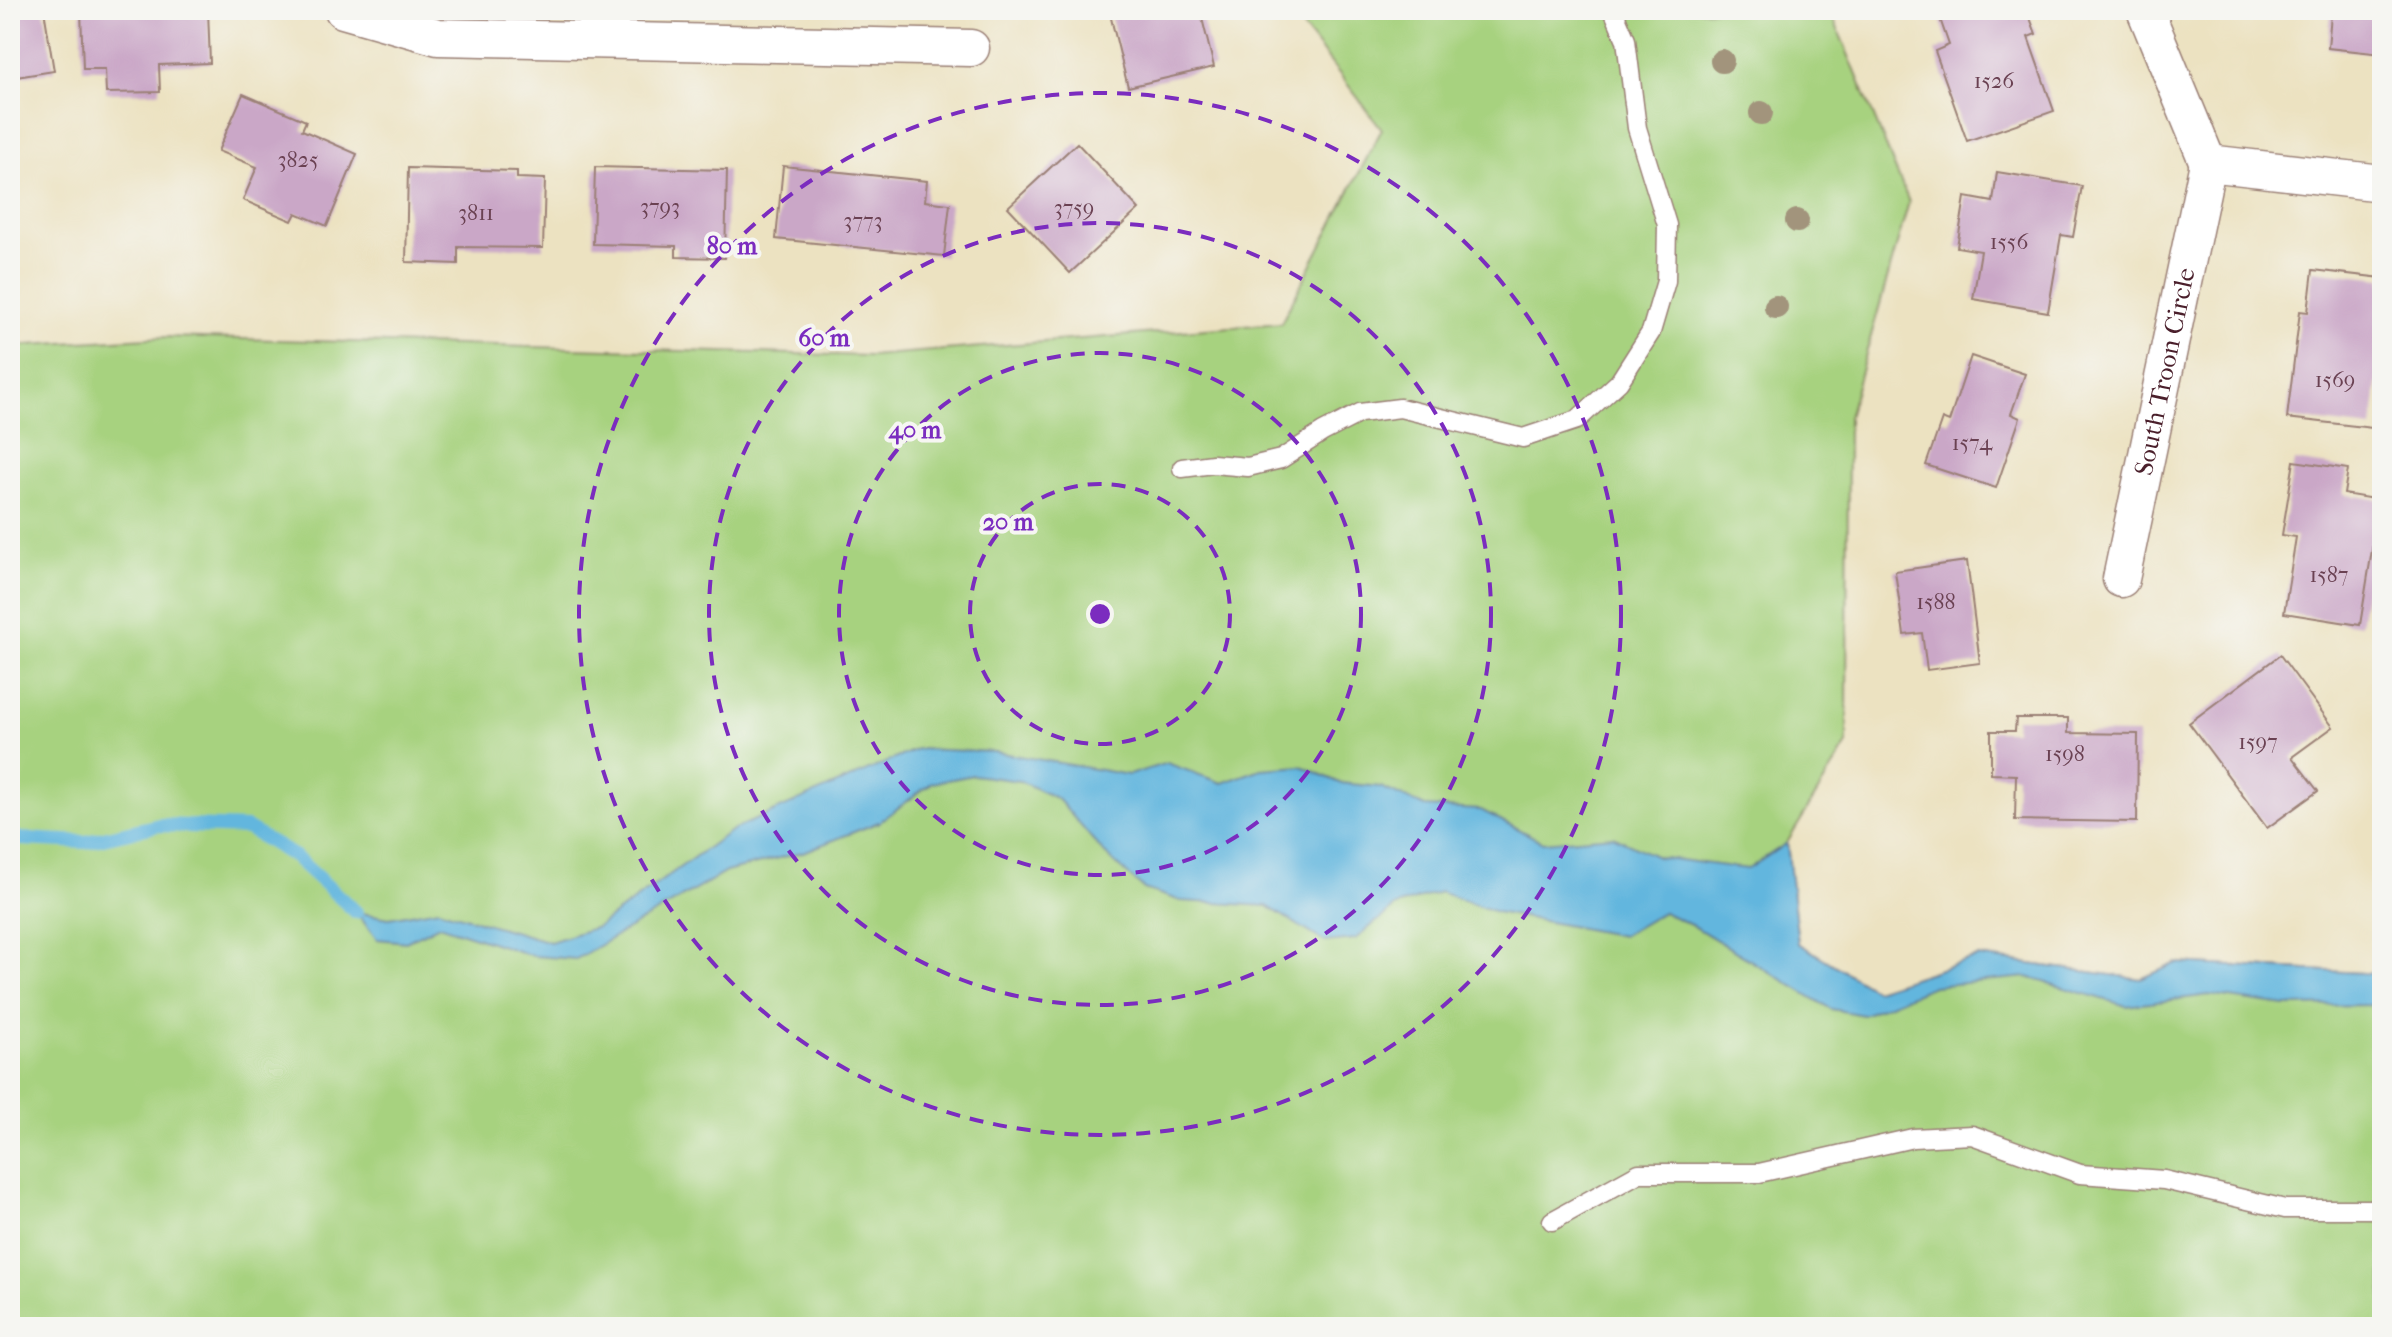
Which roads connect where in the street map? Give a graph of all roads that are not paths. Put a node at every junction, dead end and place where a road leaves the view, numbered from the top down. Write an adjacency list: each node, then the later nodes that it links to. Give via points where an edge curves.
1 (343, 10): 4 (street, via 438,37)
2 (1613, 10): 7 (lane, via 1626,40 1637,128 1667,225 1666,281 1651,332 1619,382 1577,420 1523,438 1400,408 1360,413 1281,459 1248,467)
3 (2145, 10): 5 (street)
4 (971, 48)
5 (2208, 163): 6 (street); 8 (street, South Troon Circle)
6 (2382, 183)
7 (1182, 468)
8 (2121, 579)
9 (2382, 1209): 10 (lane, via 2285,1209 2164,1180 2080,1174 1972,1135 1913,1138 1759,1173 1639,1173)
10 (1552, 1221)

